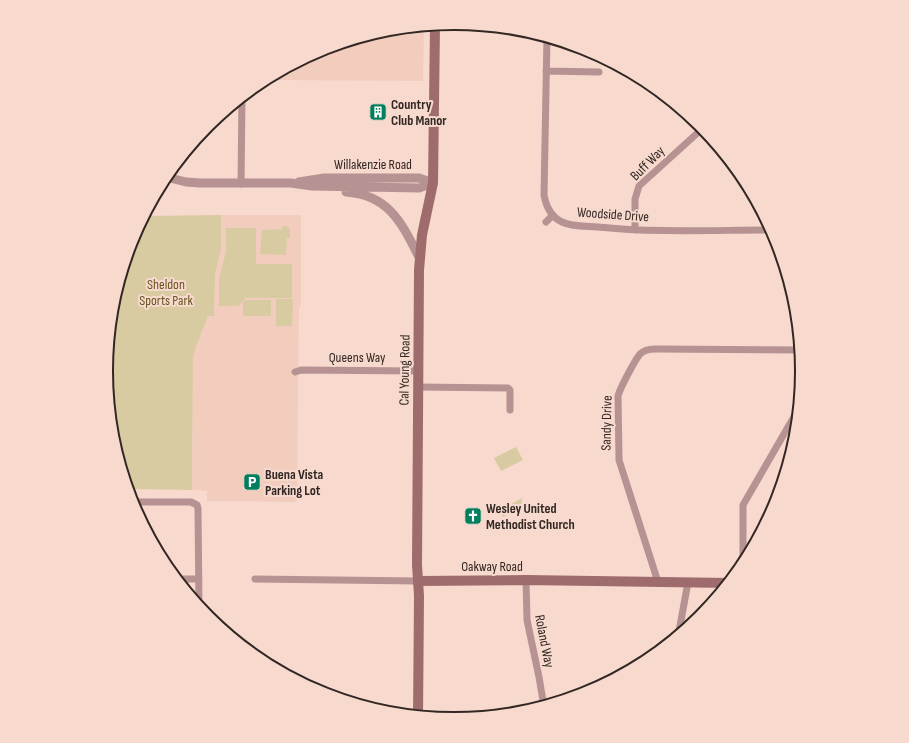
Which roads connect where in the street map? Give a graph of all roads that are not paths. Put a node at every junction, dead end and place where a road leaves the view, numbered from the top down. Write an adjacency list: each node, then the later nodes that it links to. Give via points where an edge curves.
1 (435, 31): 9 (main road, Cal Young Road)
2 (546, 43): 3 (street)
3 (546, 71): 4 (street); 12 (street, via 544,191 547,206)
4 (598, 72)
5 (242, 105): 10 (street)
6 (698, 132): 14 (street, Buff Way, via 640,186 635,199)
7 (173, 179): 10 (street, Willakenzie Road, via 193,183)
8 (291, 183): 9 (street, Willakenzie Road, via 324,178 419,178); 10 (street, Willakenzie Road); 11 (street, Willakenzie Road)
9 (433, 183): 11 (street, Willakenzie Road, via 419,188); 16 (main road, Cal Young Road, via 422,235)
10 (241, 184)
11 (312, 186): 16 (street, via 323,190 370,196 383,204 394,213)
12 (553, 215): 13 (street); 14 (street, Woodside Drive, via 562,222 574,225)
13 (546, 222)
14 (635, 230): 15 (street, Woodside Drive)
15 (765, 230)
16 (420, 259): 18 (main road, Cal Young Road)
17 (795, 350): 30 (street, Sandy Drive, via 655,349 640,354 618,396 618,455)
18 (418, 371): 19 (street, Queens Way); 20 (main road, Cal Young Road)
19 (295, 372)
20 (418, 387): 21 (street, via 508,388); 29 (main road, Cal Young Road)
21 (510, 410)
22 (792, 419): 24 (street, via 743,504)
23 (139, 502): 26 (street, via 194,503 198,508)
24 (743, 553)
25 (184, 579): 26 (street)
26 (198, 579): 33 (street)
27 (255, 579): 29 (street, Oakway Road)
28 (526, 580): 29 (main road, Oakway Road); 30 (main road, Oakway Road); 35 (street, Roland Way, via 527,620)
29 (418, 581): 36 (main road, Cal Young Road)
30 (658, 582): 31 (main road, Oakway Road)
31 (688, 582): 32 (main road, Oakway Road); 34 (street)
32 (722, 583)
33 (197, 596)
34 (679, 628)
35 (543, 701)
36 (418, 711)

